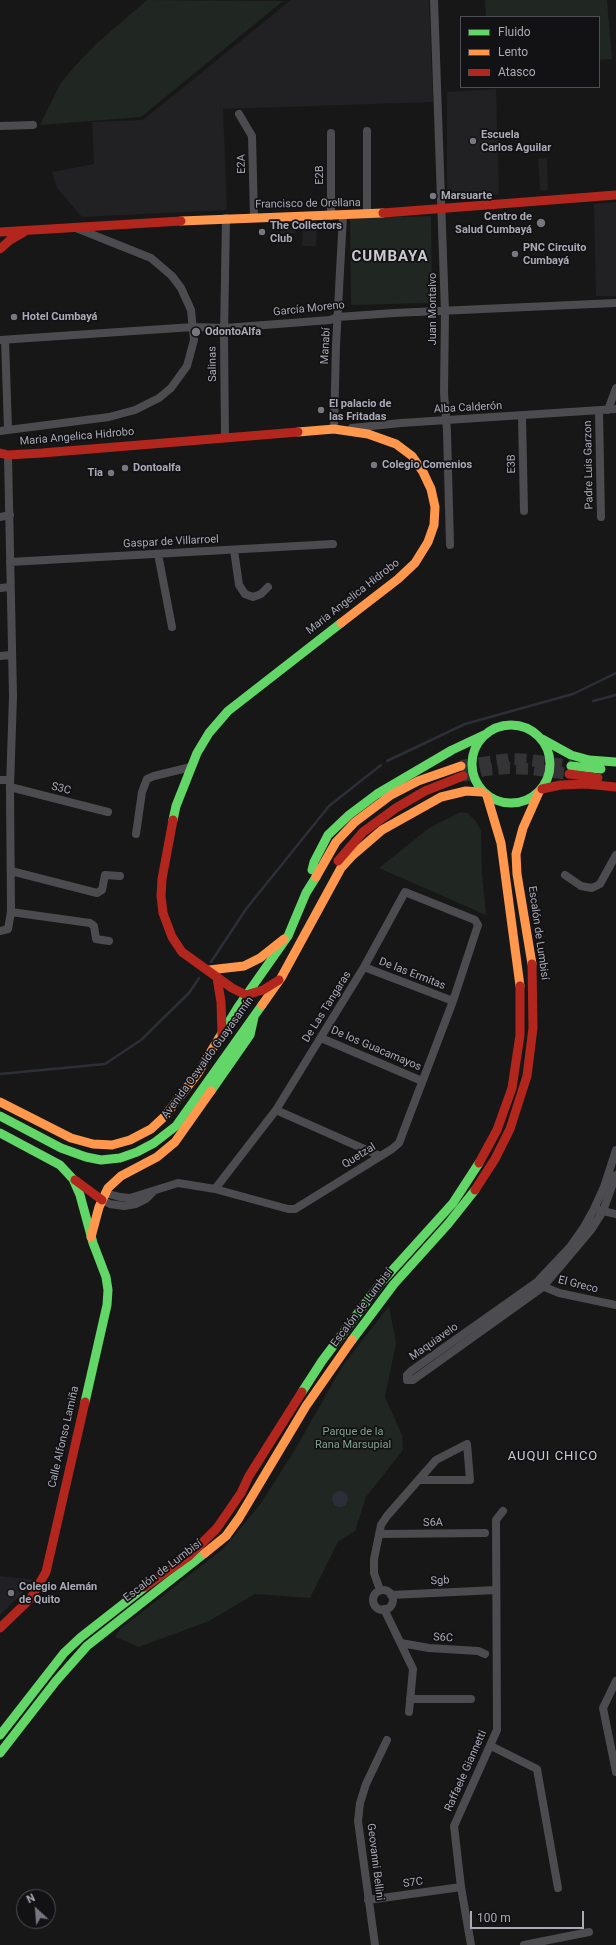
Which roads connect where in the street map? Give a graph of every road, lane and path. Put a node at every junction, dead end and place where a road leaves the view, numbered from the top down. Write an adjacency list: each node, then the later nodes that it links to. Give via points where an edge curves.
1 (434, 0): 8 (street, Juan Montalvo)
2 (239, 114): 12 (street, E2A, via 252,136)
3 (34, 125): 4 (street)
4 (0, 126)
5 (367, 131): 9 (street)
6 (331, 133): 10 (street, E2B)
7 (616, 195): 8 (main road, Francisco de Orellana)
8 (442, 208): 9 (main road, Francisco de Orellana); 19 (street, Juan Montalvo)
9 (366, 214): 11 (main road, Francisco de Orellana)
10 (331, 216): 11 (main road, Francisco de Orellana); 12 (main road, Francisco de Orellana)
11 (343, 216): 20 (street, Manabí)
12 (254, 217): 13 (main road, Francisco de Orellana)
13 (226, 218): 14 (main road, Francisco de Orellana); 22 (street, Salinas)
14 (76, 228): 15 (main road, Francisco de Orellana); 21 (street, via 145,255 163,267 181,288 191,310)
15 (34, 230): 16 (main road, Francisco de Orellana); 17 (main road, via 26,231)
16 (0, 232)
17 (0, 249)
18 (616, 303): 19 (street, García Moreno)
19 (445, 312): 20 (street, García Moreno); 28 (street, Juan Montalvo)
20 (338, 317): 22 (street, García Moreno, via 330,320); 30 (street, Manabí)
21 (194, 327): 22 (street, García Moreno); 23 (street, García Moreno); 29 (street, via 192,353 187,366 171,388 148,404 109,416)
22 (225, 328): 31 (street, Salinas)
23 (3, 340): 29 (street)
24 (616, 388): 25 (street, Padre Luis Garzon)
25 (612, 410): 26 (street, Alba Calderón)
26 (599, 411): 27 (street, Alba Calderón); 36 (street, Padre Luis Garzon)
27 (522, 416): 28 (street, Alba Calderón); 33 (street, E3B)
28 (446, 420): 30 (street, Alba Calderón); 38 (street, Juan Montalvo)
29 (4, 430)
30 (337, 430): 31 (main road, Maria Angelica Hidrobo); 52 (main road, Maria Angelica Hidrobo, via 381,437 412,456 431,489 435,507 434,525 428,542 415,563 398,579 228,711 209,733)
31 (226, 438): 32 (main road, Maria Angelica Hidrobo)
32 (4, 454): 34 (street)
33 (524, 511)
34 (10, 515): 35 (street); 41 (street)
35 (0, 517)
36 (601, 518)
37 (333, 544): 39 (street, Gaspar de Villarroel)
38 (450, 545)
39 (234, 550): 40 (street, Gaspar de Villarroel); 43 (street, via 239,585 245,594 253,597)
40 (158, 554): 41 (street, Gaspar de Villarroel); 45 (street)
41 (10, 562): 42 (street)
42 (10, 587): 44 (street); 46 (street)
43 (268, 587)
44 (0, 588)
45 (172, 627)
46 (11, 655): 47 (street); 57 (street, via 13,696)
47 (0, 656)
48 (486, 734): 49 (main road, via 503,726 513,725 523,727); 60 (main road, via 477,744 472,756 475,781); 67 (main road, Avenida Oswaldo Guayasamín, via 438,758 377,794 349,815 328,835 314,862)
49 (540, 737): 50 (main road, via 571,755 589,760); 59 (main road, via 550,757 550,768 548,779)
50 (616, 762)
51 (461, 766): 67 (main road, Avenida Oswaldo Guayasamín, via 418,781 391,795 355,822 336,842)
52 (191, 767): 62 (street, via 147,779 142,792); 75 (main road, Maria Angelica Hidrobo, via 176,806 161,896 166,925 182,952)
53 (616, 770): 56 (main road, via 570,770)
54 (463, 776): 68 (main road, Avenida Oswaldo Guayasamín, via 425,791 363,832 337,862)
55 (0, 780): 57 (street, S3C)
56 (616, 780)
57 (10, 783): 61 (street, S3C); 64 (street)
58 (616, 787): 59 (main road, via 586,784 562,785)
59 (540, 790): 60 (main road, via 530,799 508,804); 118 (main road, Escalón de Lumbisí, via 523,828 516,854 533,973 533,1028 527,1076 520,1102 496,1159 474,1192 394,1284 332,1367 226,1536 88,1646 56,1681)
60 (485, 794): 68 (main road, Avenida Oswaldo Guayasamín, via 466,792 441,797 382,830 341,868); 115 (main road, Escalón de Lumbisí, via 501,843 520,976 520,1035 512,1088 497,1130 472,1176 453,1203 379,1285 322,1361 217,1528 189,1556 124,1602 81,1637 64,1654)
61 (108, 812)
62 (136, 834)
63 (616, 855): 65 (street, via 600,884 592,888 581,886)
64 (11, 871): 66 (street, via 97,893 102,890 105,875); 69 (street)
65 (565, 875)
66 (120, 876)
67 (306, 893): 72 (main road, Avenida Oswaldo Guayasamín)
68 (323, 899): 77 (main road, Avenida Oswaldo Guayasamín)
69 (11, 912): 71 (street, via 8,929); 73 (street, via 90,923 94,926 96,939)
70 (475, 920): 74 (street, De Las Tangaras, via 405,892); 79 (street, Quetzal, via 478,925)
71 (0, 931)
72 (288, 936): 75 (main road, via 260,958 244,966); 78 (main road, Avenida Oswaldo Guayasamín)
73 (109, 941)
74 (364, 968): 79 (street, De las Ermitas); 82 (street, De Las Tangaras)
75 (208, 970): 76 (main road, Maria Angelica Hidrobo)
76 (217, 978): 78 (main road, Maria Angelica Hidrobo); 81 (main road)
77 (281, 978): 78 (main road, via 263,990); 80 (main road, Avenida Oswaldo Guayasamín)
78 (246, 995): 81 (main road, Avenida Oswaldo Guayasamín)
79 (453, 1001): 83 (street, Quetzal)
80 (254, 1014): 86 (main road, Avenida Oswaldo Guayasamín, via 176,1126 138,1152 120,1158 86,1158); 93 (main road, via 250,1035 175,1142 157,1156 121,1176)
81 (222, 1034): 84 (main road, Avenida Oswaldo Guayasamín, via 198,1073 165,1116 151,1129 130,1140 112,1145 93,1144 71,1138)
82 (321, 1038): 83 (street, De los Guacamayos); 85 (street, De Las Tangaras)
83 (422, 1081): 89 (street, Quetzal, via 398,1143)
84 (0, 1102)
85 (276, 1110): 89 (street); 92 (street, De Las Tangaras)
86 (0, 1116)
87 (0, 1133): 91 (main road, Calle Alfonso Lamiña, via 60,1165)
88 (616, 1150): 94 (street, Maquiavelo)
89 (380, 1156): 92 (street, Quetzal, via 295,1209)
90 (616, 1175): 95 (street, Maquiavelo)
91 (73, 1178): 93 (main road, Calle Alfonso Lamiña, via 87,1190); 97 (main road, Calle Alfonso Lamiña)
92 (216, 1190): 93 (street, Quetzal, via 178,1183 169,1184 136,1204 117,1205)
93 (104, 1196): 97 (main road)
94 (594, 1209): 95 (street); 98 (street, Maquiavelo, via 570,1247)
95 (603, 1211): 96 (street); 98 (street, Maquiavelo, via 577,1249)
96 (616, 1214)
97 (91, 1238): 108 (main road, Calle Alfonso Lamiña, via 108,1284 107,1304 46,1572 31,1598)
98 (540, 1285): 98 (street, Maquiavelo, via 411,1371 407,1375 407,1380 413,1380); 99 (street, El Greco, via 559,1293)
99 (616, 1305)
100 (420, 1480): 100 (street, via 470,1480 467,1444 436,1460); 103 (street, via 387,1516)
101 (502, 1511): 105 (street, Raffaele Giannetti, via 496,1520)
102 (485, 1533): 103 (street, S6A)
103 (380, 1534): 104 (street, via 374,1559 374,1573)
104 (380, 1590): 106 (street); 107 (street, via 373,1596 373,1603)
105 (492, 1590): 106 (street, Sgb); 117 (street, Raffaele Giannetti, via 497,1730)
106 (391, 1595): 107 (street, via 392,1604)
107 (384, 1609): 109 (street)
108 (0, 1628)
109 (400, 1643): 110 (street, S6C, via 429,1648 478,1651); 112 (street, via 413,1669)
110 (484, 1654)
111 (616, 1681): 119 (street, via 604,1708)
112 (410, 1699): 113 (street); 114 (street)
113 (471, 1699)
114 (408, 1712)
115 (0, 1735)
116 (387, 1740): 122 (street, Geovanni Bellini, via 366,1784 358,1815)
117 (491, 1746): 120 (street, Raffaele Giannetti, via 454,1826); 121 (street, via 537,1769)
118 (0, 1753)
119 (616, 1772)
120 (460, 1887): 122 (street, S7C); 125 (street, Raffaele Giannetti)
121 (558, 1888)
122 (368, 1900): 124 (street, Geovanni Bellini)
123 (589, 1932): 126 (street)
124 (375, 1945)
125 (471, 1945)
126 (524, 1945)

